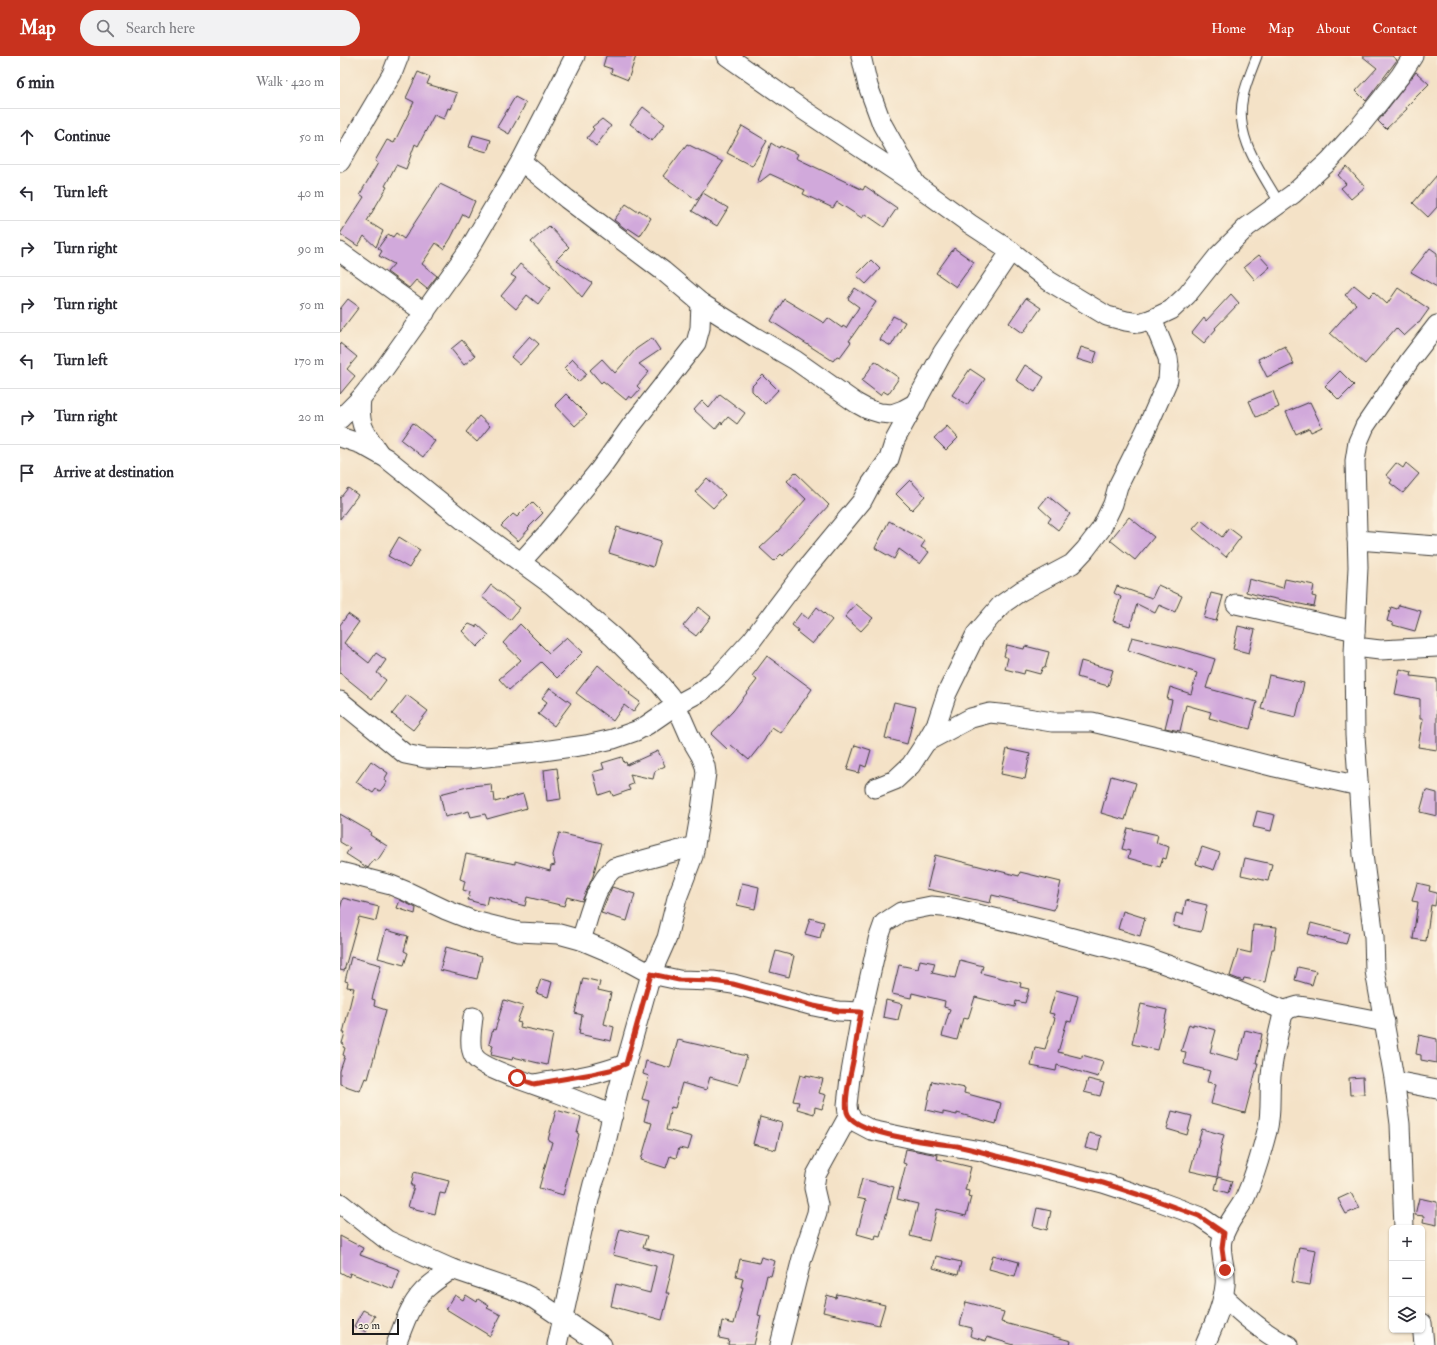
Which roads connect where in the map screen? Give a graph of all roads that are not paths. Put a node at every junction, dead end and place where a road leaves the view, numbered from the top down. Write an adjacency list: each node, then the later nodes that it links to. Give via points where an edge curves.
1 (399, 56): 8 (street, via 392,74)
2 (574, 56): 7 (street)
3 (727, 56): 9 (street)
4 (861, 56): 9 (street, via 868,86 882,124)
5 (1257, 56): 10 (lane, via 1243,98 1243,133 1251,155)
6 (1413, 56): 10 (street, via 1356,131 1329,161)
7 (521, 161): 13 (street); 14 (street, via 468,252)
8 (340, 162)
9 (915, 184): 12 (street)
10 (1280, 204): 15 (street, via 1247,227 1171,310)
11 (340, 252): 14 (street)
12 (1011, 252): 15 (street, via 1049,281 1107,316 1139,323); 18 (street, via 943,352)
13 (701, 302): 19 (street, via 795,360 856,403); 26 (street, via 700,328 696,343 600,469)
14 (425, 313): 17 (street)
15 (1152, 320): 32 (street, via 1168,358 1168,380 1118,486 1101,529 1072,564 1021,591 1001,605 976,634)
16 (1437, 325): 24 (street, via 1365,426 1358,442 1355,461)
17 (361, 398): 20 (street); 23 (street, via 360,419 363,430)
18 (916, 403): 19 (street, via 892,414); 22 (street)
19 (880, 413): 22 (street)
20 (340, 420)
21 (340, 437): 23 (street, via 361,444)
22 (895, 440): 31 (street, via 889,459 862,500 752,640 711,685)
23 (380, 455): 26 (street)
24 (1357, 540): 25 (street); 28 (street)
25 (1437, 546)
26 (521, 562): 31 (street, via 552,584 613,637 659,683)
27 (1236, 604): 28 (street)
28 (1355, 639): 29 (street, via 1380,650); 33 (street, via 1355,735)
29 (1437, 648)
30 (340, 701): 31 (street, via 405,754 443,759 536,752 613,739 647,725)
31 (676, 705): 35 (street, via 706,770)
32 (926, 742): 33 (street, via 971,718 990,713 1052,722 1092,722); 34 (street, via 911,765 895,780)
33 (1359, 786): 42 (street, via 1374,959)
34 (875, 788)
35 (695, 846): 37 (street, via 614,868 605,876 600,886); 38 (street, via 667,938)
36 (340, 872): 37 (street, via 408,892 474,921 519,932 559,934)
37 (581, 940): 38 (street)
38 (651, 974): 40 (street, via 679,980 733,984 814,1006); 43 (street)
39 (1286, 1011): 40 (street, via 1220,984 1129,953 953,908 931,906 901,912 884,923); 42 (street, via 1298,1006); 51 (street, via 1283,1014 1270,1078 1268,1129 1244,1200)
40 (861, 1012): 48 (street, via 848,1093)
41 (473, 1017): 45 (street, via 471,1048 474,1057 497,1071)
42 (1385, 1022): 44 (street)
43 (626, 1064): 45 (street, via 579,1077); 47 (street)
44 (1395, 1081): 46 (street); 50 (street, via 1400,1124)
45 (534, 1084): 47 (street)
46 (1437, 1089)
47 (612, 1115): 54 (street, via 587,1208)
48 (849, 1115): 51 (street, via 854,1121 871,1130 981,1151 1103,1183 1199,1216); 58 (street, via 816,1175 814,1188 817,1213 802,1258)
49 (340, 1203): 52 (street, via 387,1240)
50 (1404, 1225)
51 (1224, 1233): 53 (street)
52 (452, 1269): 54 (street, via 520,1292); 55 (street, via 428,1286 419,1296)
53 (1223, 1296): 59 (street); 60 (street, via 1280,1342)
54 (562, 1318): 56 (street); 57 (street)
55 (396, 1345)
56 (558, 1345)
57 (602, 1345)
58 (780, 1345)
59 (1205, 1345)
60 (1288, 1345)

